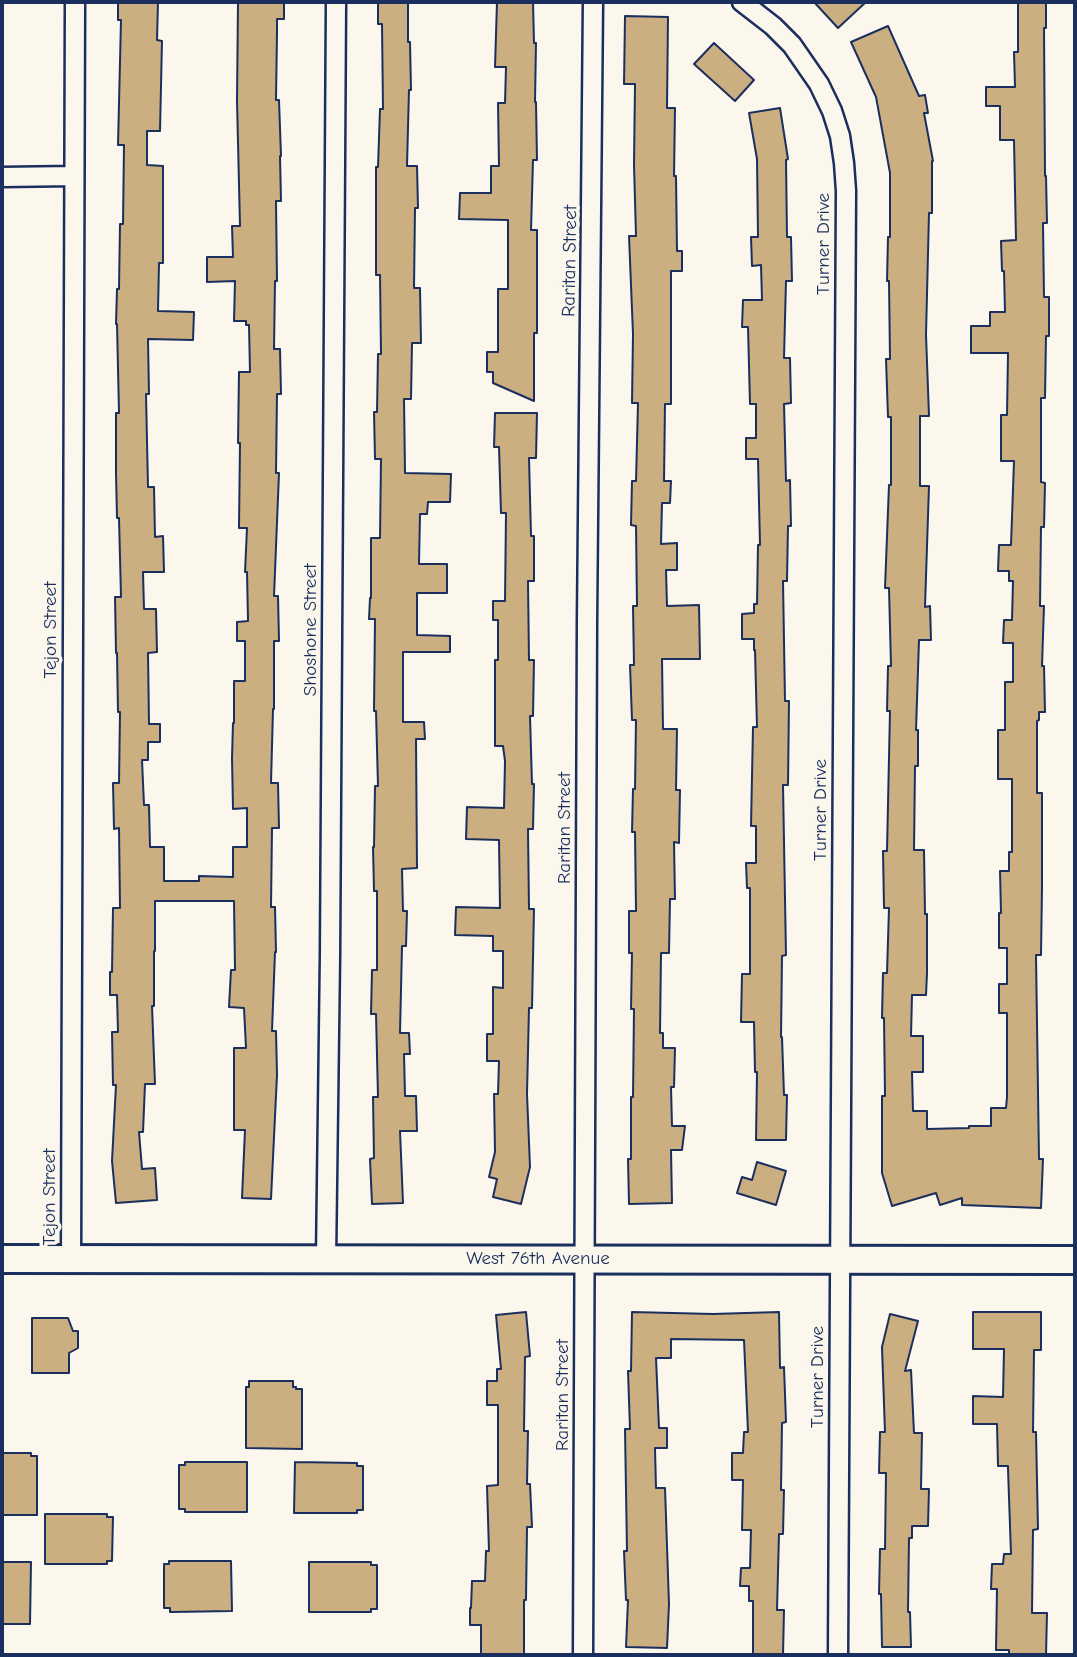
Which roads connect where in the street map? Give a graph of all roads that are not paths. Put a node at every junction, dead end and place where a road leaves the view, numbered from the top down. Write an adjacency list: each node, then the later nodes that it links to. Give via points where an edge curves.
1 (75, 2): 5 (street, Tejon Street)
2 (336, 2): 9 (street, Shoshone Street)
3 (593, 2): 10 (street, Raritan Street)
4 (742, 2): 11 (street, Turner Drive, via 792,45 819,84 836,123 844,163)
5 (74, 176): 6 (street); 7 (street, Tejon Street)
6 (2, 177)
7 (71, 1258): 8 (street, West 76th Avenue); 9 (street, West 76th Avenue)
8 (2, 1259)
9 (326, 1259): 10 (street, West 76th Avenue)
10 (584, 1259): 11 (street, West 76th Avenue); 13 (street, Raritan Street)
11 (840, 1260): 12 (street, West 76th Avenue); 14 (street, Turner Drive)
12 (1075, 1260)
13 (583, 1655)
14 (838, 1655)

